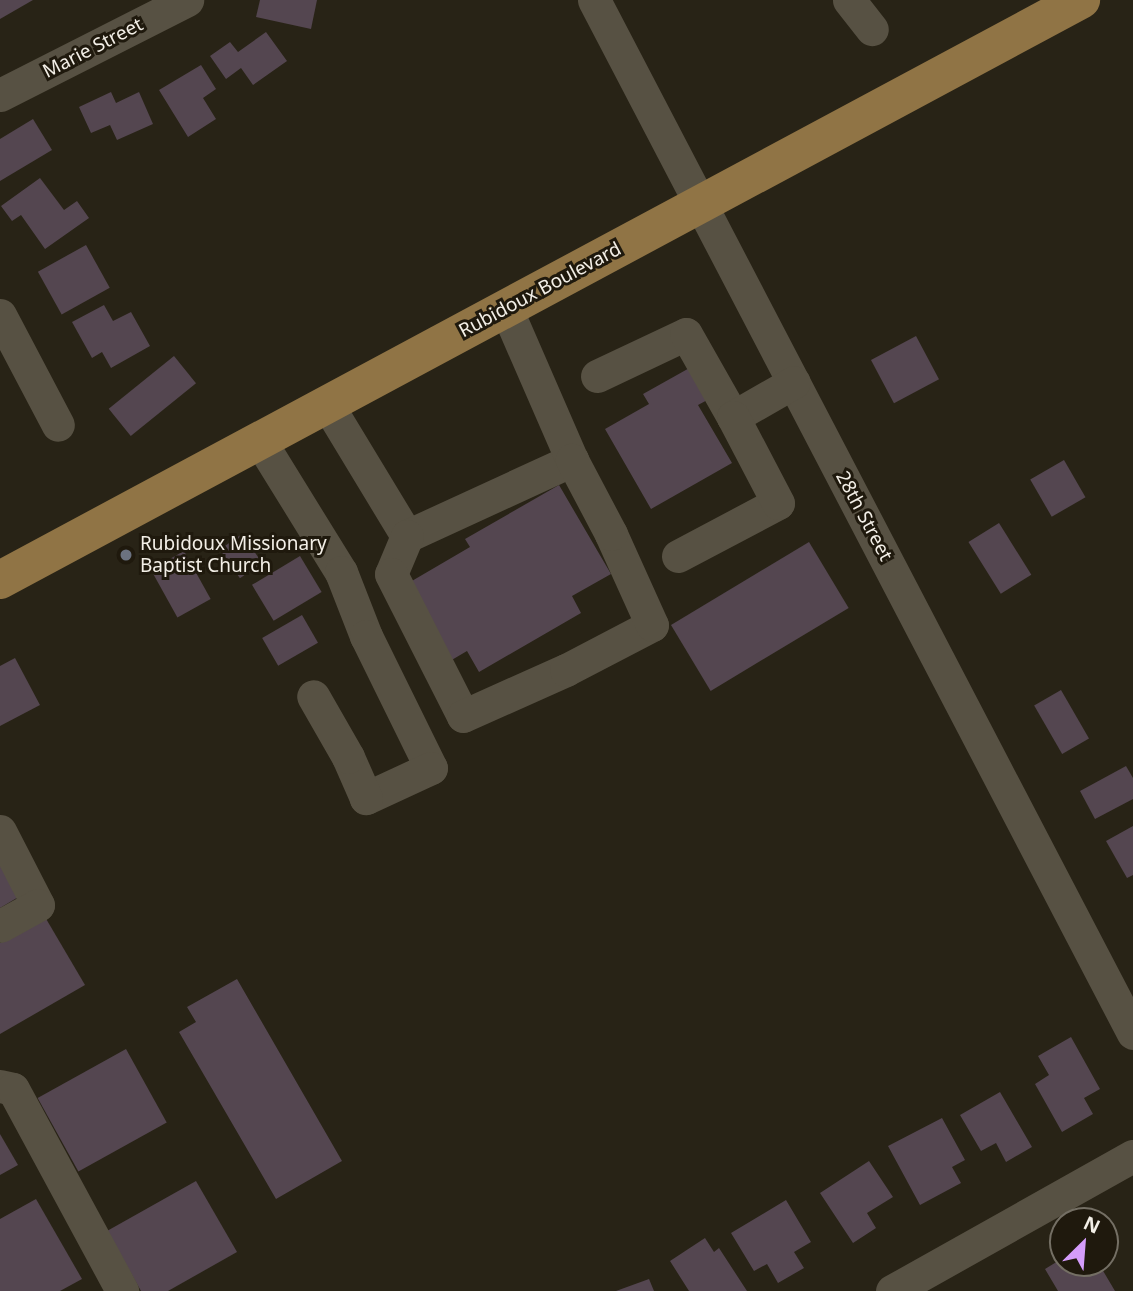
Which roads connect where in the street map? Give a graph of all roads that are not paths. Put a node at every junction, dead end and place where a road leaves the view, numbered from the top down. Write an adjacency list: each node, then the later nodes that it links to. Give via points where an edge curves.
1 (187, 0): 6 (street, Marie Street)
2 (594, 0): 7 (street, 28th Street)
3 (849, 0): 5 (street)
4 (1080, 0): 7 (main road, Rubidoux Boulevard)
5 (872, 29)
6 (0, 95)
7 (701, 203): 8 (main road, Rubidoux Boulevard); 11 (street, 28th Street)
8 (506, 308): 12 (main road, Rubidoux Boulevard); 16 (street)
9 (0, 315): 14 (street)
10 (597, 376): 13 (street, via 686,334)
11 (794, 382): 13 (street); 23 (street, 28th Street)
12 (327, 404): 15 (main road, Rubidoux Boulevard); 17 (street)
13 (733, 417): 18 (street, via 778,503)
14 (58, 425)
15 (260, 440): 19 (main road, Rubidoux Boulevard); 20 (street, via 341,572 366,636 431,768 366,798)
16 (572, 460): 17 (street); 17 (street, via 652,625 463,716 391,574)
17 (407, 536)
18 (678, 556)
19 (0, 580)
20 (313, 696)
21 (0, 831): 22 (street, via 38,905)
22 (0, 926)
23 (1133, 1033)
24 (0, 1086): 26 (street, via 13,1089)
25 (1133, 1156): 27 (street)
26 (122, 1291)
27 (892, 1291)

